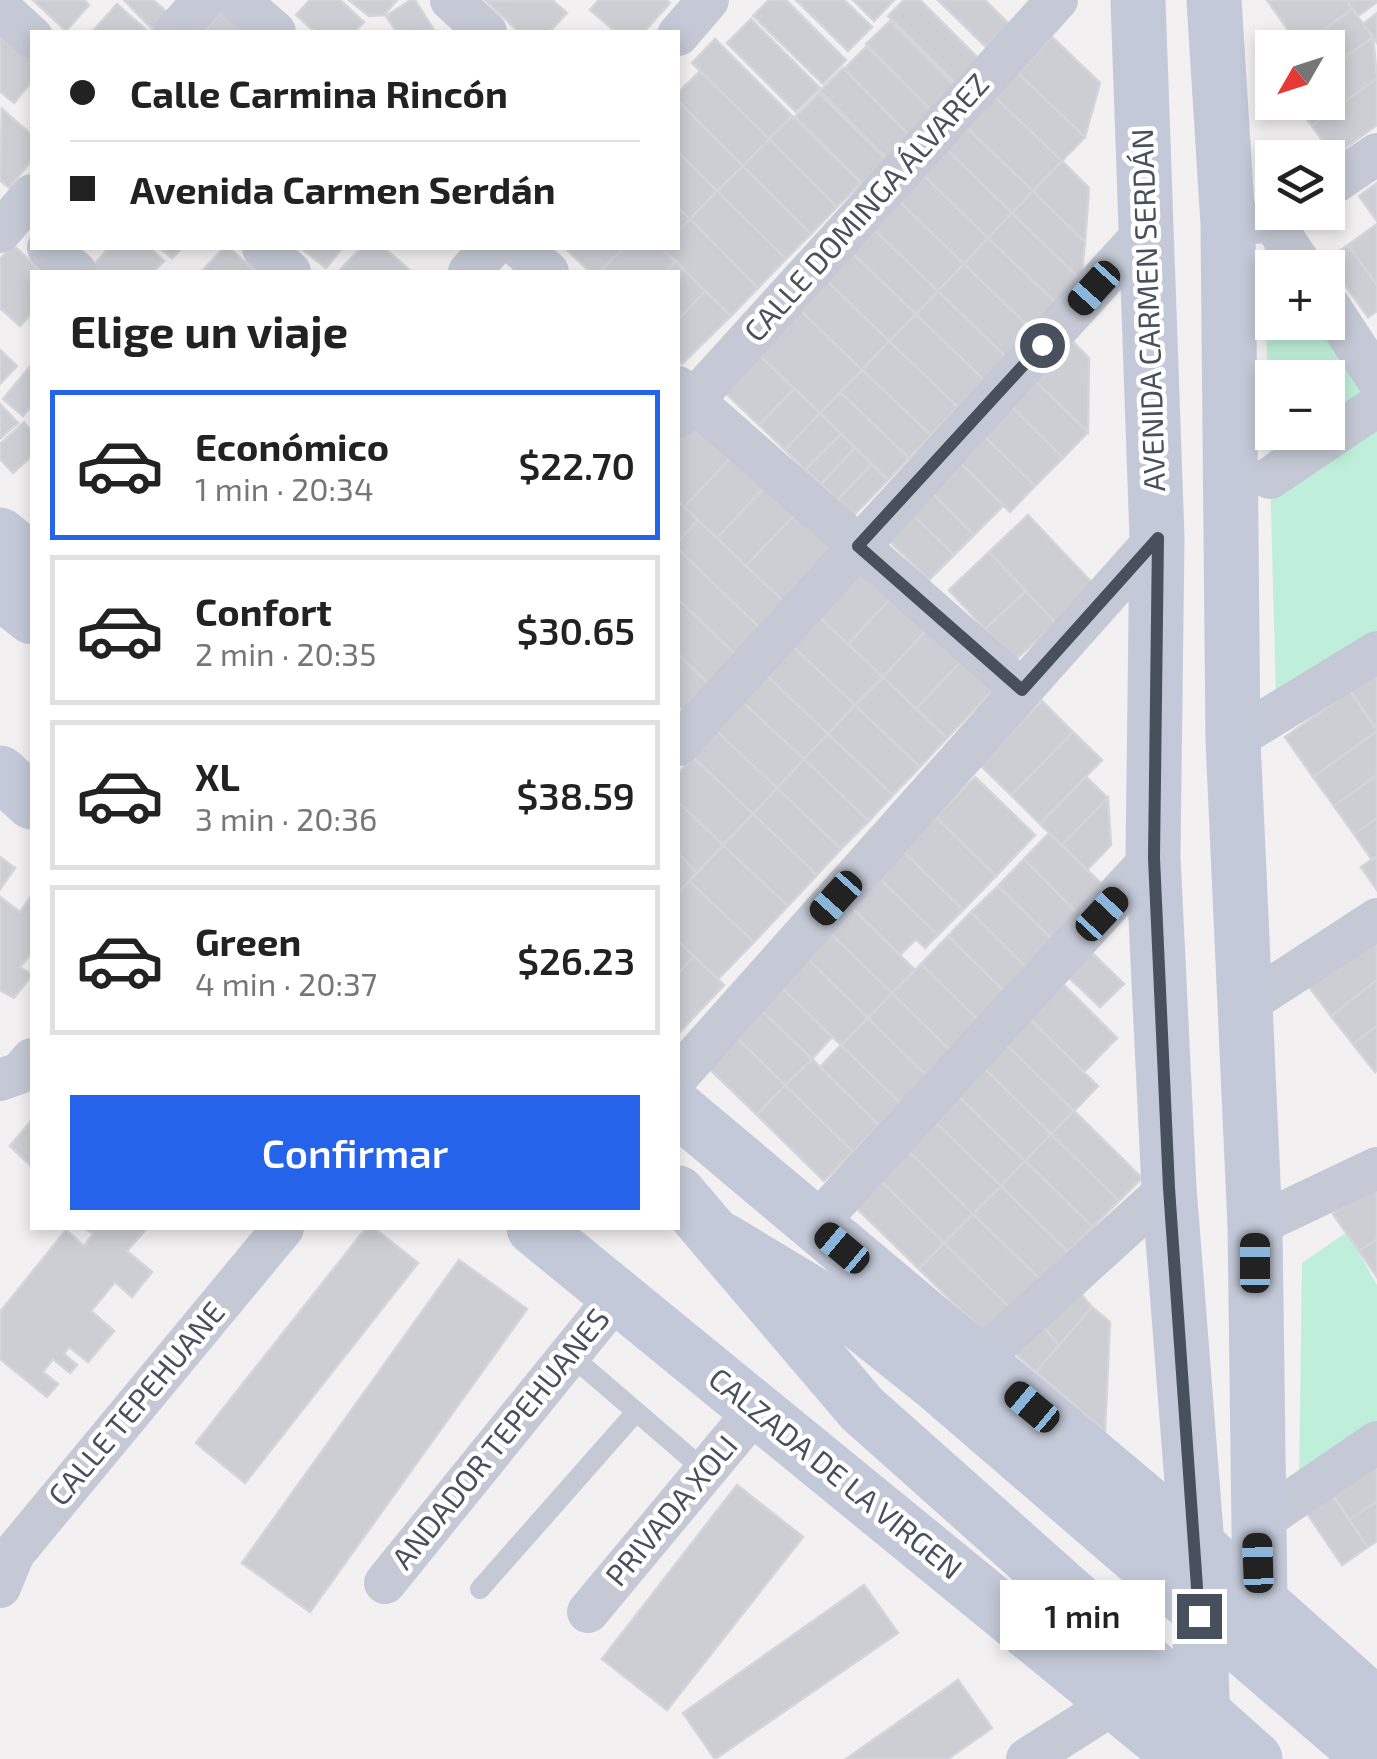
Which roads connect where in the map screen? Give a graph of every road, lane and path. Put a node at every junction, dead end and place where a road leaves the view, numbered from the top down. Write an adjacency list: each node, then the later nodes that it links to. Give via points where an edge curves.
1 (204, 0): 8 (street)
2 (238, 0): 9 (street)
3 (451, 0): 10 (street)
4 (1057, 0): 29 (street, CALLE DOMINGA ÁLVAREZ)
5 (1138, 0): 15 (street, AVENIDA CARMEN SERDÁN)
6 (1214, 0): 14 (street)
7 (0, 8): 11 (street)
8 (178, 30)
9 (274, 30)
10 (484, 30)
11 (30, 36)
12 (1377, 154): 13 (street)
13 (1345, 175)
14 (1255, 184)
15 (1146, 230): 33 (street, AVENIDA CARMEN SERDÁN); 34 (street)
16 (1262, 230): 40 (street)
17 (1271, 230): 22 (street)
18 (50, 250): 23 (street)
19 (265, 250): 24 (street)
20 (489, 250): 25 (street)
21 (522, 250): 26 (street)
22 (1288, 250)
23 (74, 270)
24 (288, 270)
25 (471, 270)
26 (546, 270)
27 (1345, 330): 28 (street)
28 (1377, 379)
29 (682, 401): 34 (street)
30 (1377, 406): 31 (street)
31 (1270, 478)
32 (0, 535): 35 (street)
33 (1158, 538): 39 (street); 46 (street, AVENIDA CARMEN SERDÁN)
34 (858, 546): 39 (street); 41 (street)
35 (30, 560)
36 (0, 591): 37 (street)
37 (30, 615)
38 (1377, 652): 40 (street)
39 (1022, 690): 50 (street)
40 (1233, 740): 48 (street)
41 (680, 743)
42 (0, 745): 43 (street)
43 (30, 762)
44 (0, 773): 45 (street)
45 (30, 800)
46 (1154, 858): 54 (street, AVENIDA CARMEN SERDÁN); 57 (street)
47 (1377, 919): 48 (street)
48 (1245, 1004): 58 (street)
49 (30, 1060): 51 (street, via 20,1073)
50 (680, 1074)
51 (0, 1080)
52 (680, 1111): 57 (street)
53 (1377, 1168): 58 (street)
54 (1169, 1188): 63 (street); 69 (street, AVENIDA CARMEN SERDÁN)
55 (680, 1195): 80 (street, CALZADA DE LA VIRGEN, bridge, via 862,1409)
56 (680, 1214): 81 (street, bridge, via 859,1322)
57 (816, 1225): 63 (street)
58 (1255, 1226): 68 (street)
59 (281, 1230): 70 (street, CALLE TEPEHUANE)
60 (537, 1230): 61 (street, CALZADA DE LA VIRGEN)
61 (618, 1295): 62 (street, ANDADOR TEPEHUANES); 64 (street, CALZADA DE LA VIRGEN)
62 (568, 1353): 65 (lane); 71 (street, ANDADOR TEPEHUANES)
63 (978, 1361): 69 (street)
64 (756, 1410): 67 (street, PRIVADA XOLI); 75 (street, CALZADA DE LA VIRGEN)
65 (636, 1412): 67 (lane); 72 (lane)
66 (1377, 1442): 68 (street)
67 (702, 1469): 74 (street, PRIVADA XOLI)
68 (1257, 1524): 73 (street)
69 (1197, 1544): 73 (street); 79 (street, AVENIDA CARMEN SERDÁN)
70 (5, 1561)
71 (385, 1584)
72 (480, 1589)
73 (1260, 1602): 76 (street)
74 (588, 1612)
75 (1115, 1704): 77 (street); 78 (street, CALZADA DE LA VIRGEN)
76 (1377, 1706)
77 (1026, 1759)
78 (1184, 1759)
79 (1204, 1759)
80 (1256, 1759)
81 (1372, 1759)

